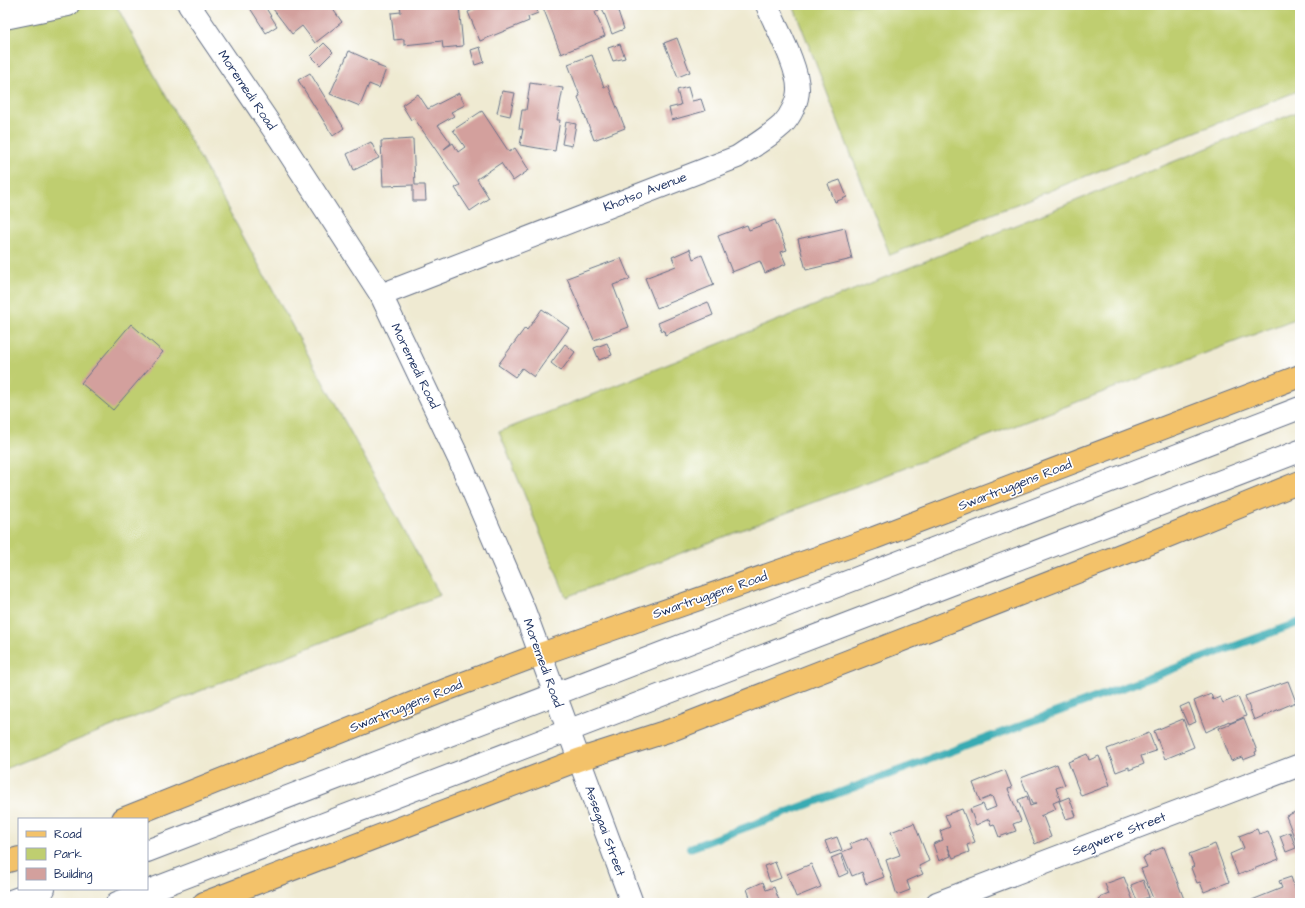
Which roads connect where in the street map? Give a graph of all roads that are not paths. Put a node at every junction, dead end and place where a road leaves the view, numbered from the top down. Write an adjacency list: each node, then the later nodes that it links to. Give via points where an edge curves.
1 (68, 5): 4 (street)
2 (189, 5): 5 (street, Moremedi Road)
3 (767, 5): 5 (street, Khotso Avenue, via 793,65 798,89 792,111 783,124 765,138 737,157)
4 (5, 18)
5 (381, 295): 10 (street, Moremedi Road, via 459,459)
6 (1300, 376): 10 (main road, Swartruggens Road, via 874,538)
7 (1300, 408): 11 (street)
8 (1300, 451): 12 (street)
9 (1300, 482): 13 (main road, via 1136,549 674,729)
10 (541, 654): 11 (street, Moremedi Road); 15 (main road, Swartruggens Road)
11 (555, 694): 12 (street, Moremedi Road); 16 (street)
12 (568, 730): 13 (street, Moremedi Road); 21 (street)
13 (578, 760): 22 (main road); 23 (street, Assegaai Street)
14 (1300, 765): 24 (street, Segwere Street)
15 (126, 818)
16 (148, 851)
17 (18, 858): 18 (main road)
18 (5, 862)
19 (41, 890): 20 (street)
20 (5, 903)
21 (117, 903)
22 (204, 903)
23 (632, 903)
24 (937, 903)

